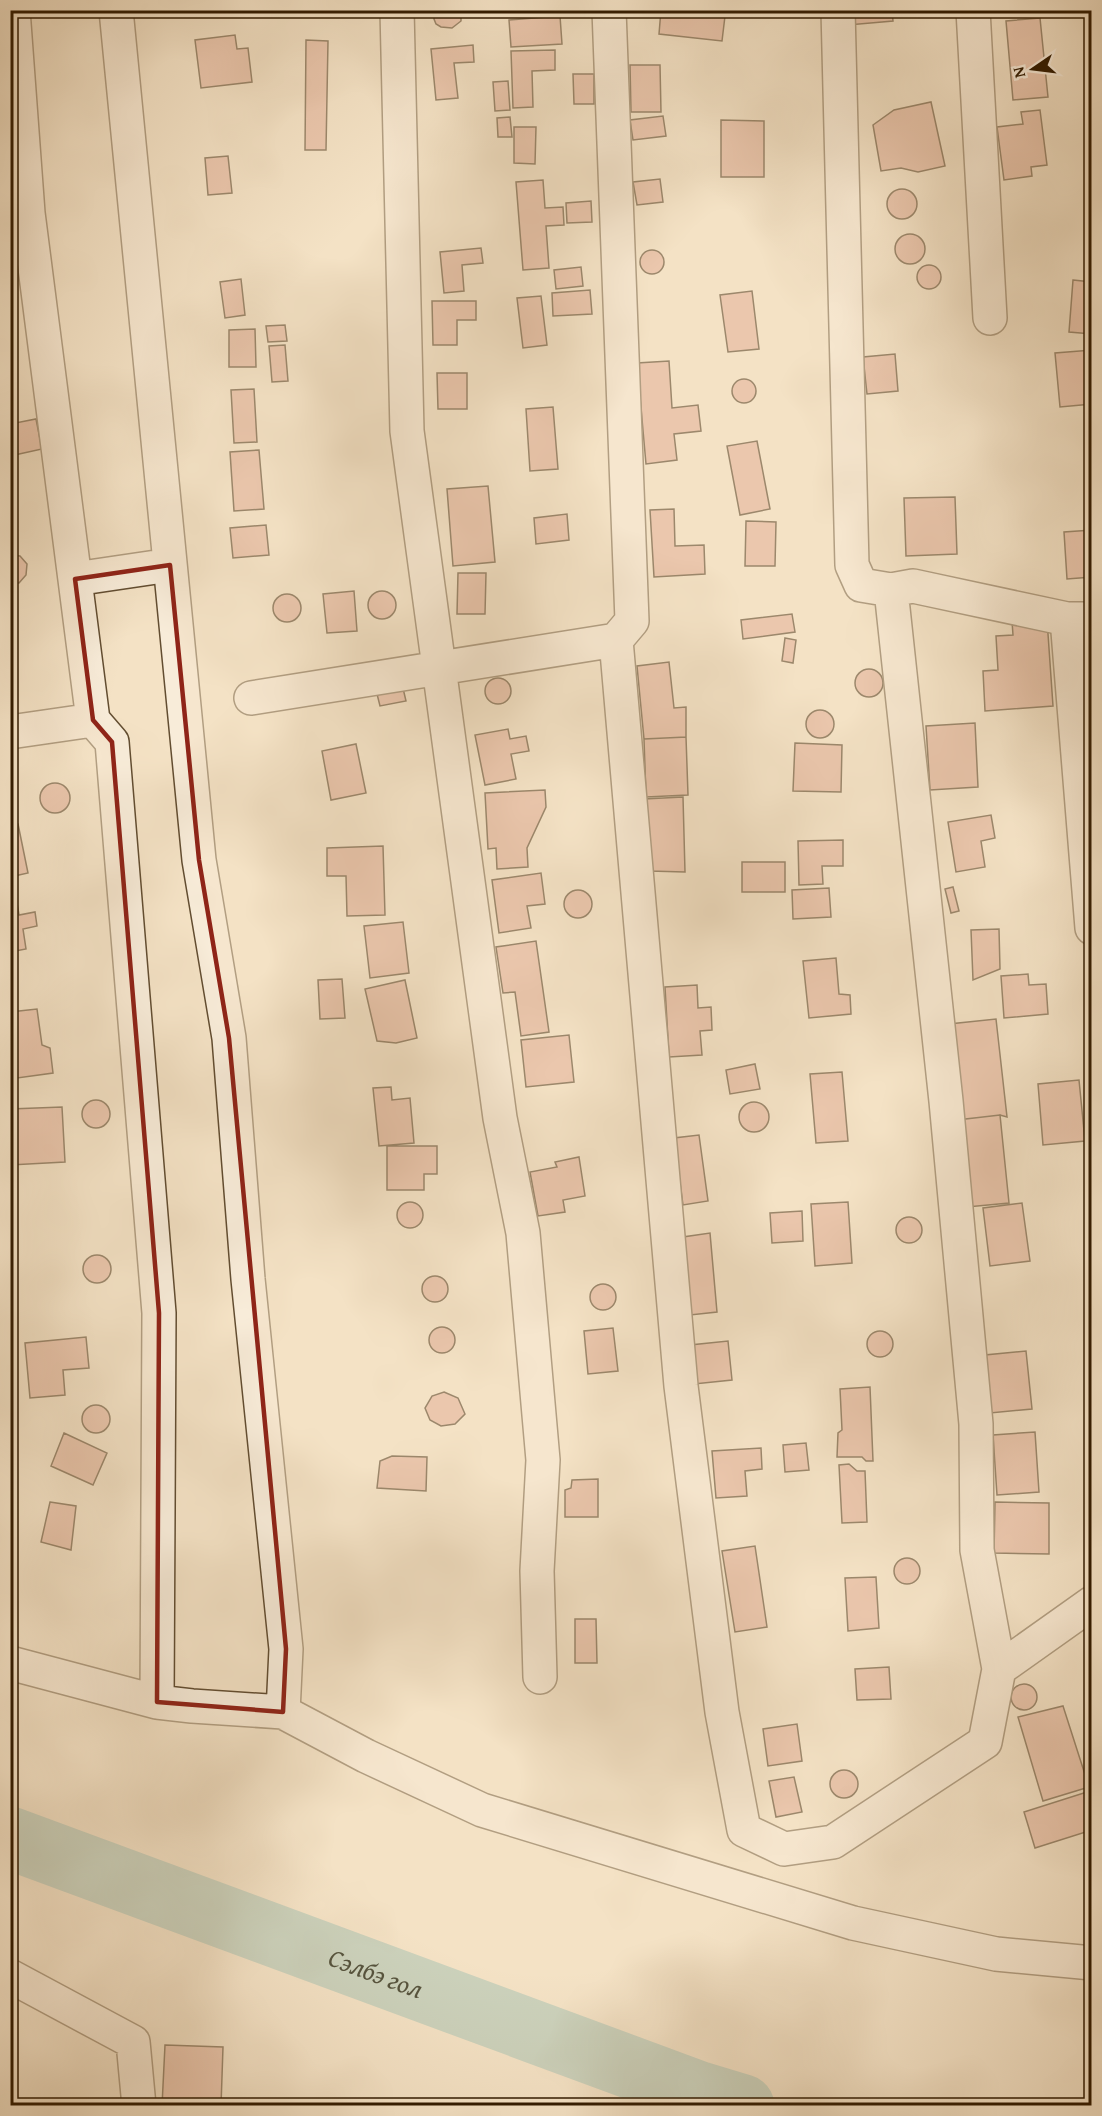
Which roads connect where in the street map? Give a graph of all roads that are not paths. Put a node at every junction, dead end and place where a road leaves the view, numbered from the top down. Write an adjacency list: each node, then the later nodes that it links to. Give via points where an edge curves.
1 (13, 10): 9 (street, via 28,213)
2 (116, 10): 8 (street)
3 (397, 10): 13 (street, via 407,431)
4 (609, 10): 12 (street, via 632,621)
5 (838, 10): 10 (street, via 852,564 861,585)
6 (973, 10): 7 (street)
7 (990, 318)
8 (170, 565): 9 (street); 23 (street, via 199,860 229,1038 248,1279 286,1649)
9 (75, 579): 15 (street)
10 (891, 590): 11 (street, via 914,586); 20 (street, via 976,1424 977,1550)
11 (1079, 621): 17 (street)
12 (616, 640): 13 (street); 20 (street, via 681,1386 722,1712 744,1830 784,1849 833,1842 985,1742)
13 (441, 669): 14 (street); 21 (street, via 500,1118 523,1233 543,1460 537,1571)
14 (251, 698)
15 (93, 720): 16 (street); 22 (street, via 112,742 159,1313)
16 (10, 732)
17 (1092, 928)
18 (1092, 1603): 20 (street)
19 (10, 1663): 22 (street)
20 (999, 1670)
21 (540, 1677)
22 (157, 1702): 23 (street)
23 (284, 1712): 24 (street, via 366,1756 482,1810 853,1923 996,1954)
24 (1092, 1963)
25 (10, 1976): 26 (street, via 133,2042)
26 (139, 2106)

